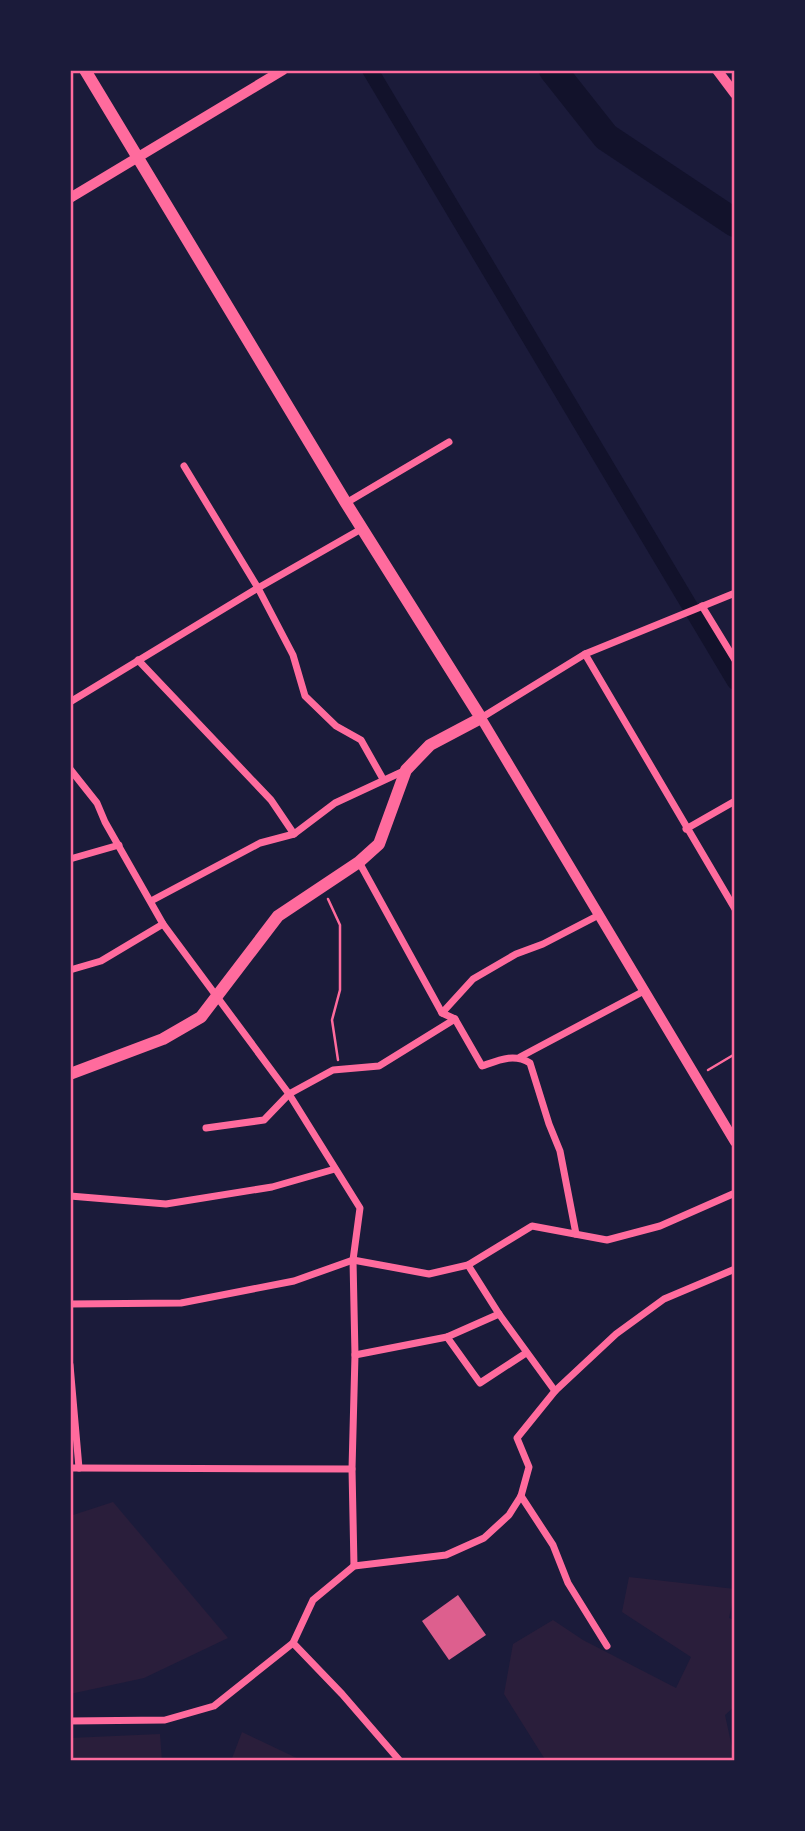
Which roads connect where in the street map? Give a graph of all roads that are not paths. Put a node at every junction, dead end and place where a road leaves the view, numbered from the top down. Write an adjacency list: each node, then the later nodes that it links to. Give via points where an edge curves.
1 (85, 70): 5 (main road)
2 (283, 70): 5 (street)
3 (717, 70): 4 (street)
4 (735, 94)
5 (137, 158): 6 (street); 9 (main road)
6 (70, 198)
7 (449, 442): 9 (street)
8 (184, 466): 11 (street)
9 (346, 503): 10 (main road)
10 (363, 528): 11 (street); 18 (main road)
11 (258, 588): 15 (street); 21 (street, via 293,655 305,696 336,726 360,740)
12 (735, 593): 13 (street)
13 (699, 607): 14 (street); 16 (street)
14 (585, 654): 18 (street); 23 (street)
15 (138, 660): 17 (street); 24 (street, via 271,800)
16 (735, 660)
17 (70, 702)
18 (481, 718): 20 (main road, via 430,745); 30 (street)
19 (70, 769): 25 (street, via 97,803)
20 (406, 770): 21 (street); 27 (main road, via 379,844)
21 (383, 779): 24 (street, via 335,803)
22 (735, 801): 23 (street)
23 (686, 829): 29 (street)
24 (294, 834): 28 (street, via 260,843)
25 (119, 845): 26 (street); 28 (street)
26 (70, 859)
27 (359, 862): 34 (main road, via 278,916); 35 (street)
28 (150, 901): 31 (street)
29 (735, 909)
30 (597, 916): 33 (street); 35 (street, via 473,979)
31 (163, 924): 32 (street, via 101,961); 34 (street)
32 (70, 970)
33 (644, 991): 37 (street); 41 (street)
34 (217, 995): 38 (main road, via 201,1017 163,1039); 39 (street)
35 (442, 1013): 36 (street)
36 (455, 1019): 37 (street, via 482,1066); 39 (street, via 379,1066 332,1070)
37 (520, 1057): 45 (street, via 530,1063 560,1152)
38 (70, 1074)
39 (289, 1094): 40 (street, via 264,1120); 42 (street)
40 (206, 1128)
41 (735, 1142)
42 (335, 1169): 44 (street, via 272,1187 166,1205); 46 (street, via 360,1208)
43 (735, 1193): 45 (street, via 631,1235 607,1240)
44 (70, 1196)
45 (576, 1234): 47 (street, via 532,1226)
46 (353, 1260): 47 (street, via 429,1274); 49 (street, via 294,1281 181,1303); 53 (street)
47 (468, 1265): 50 (street)
48 (735, 1269): 55 (street, via 664,1299 616,1334)
49 (70, 1304)
50 (499, 1314): 51 (street); 52 (street)
51 (447, 1337): 52 (street, via 480,1383); 53 (street)
52 (526, 1353): 55 (street)
53 (355, 1355): 57 (street)
54 (70, 1365): 56 (street)
55 (555, 1391): 58 (street, via 517,1438 529,1467)
56 (74, 1468): 57 (street)
57 (352, 1469): 59 (street)
58 (520, 1496): 59 (street, via 509,1516 484,1538 446,1555); 61 (street, via 554,1545 568,1583)
59 (354, 1566): 60 (street, via 313,1600)
60 (293, 1643): 62 (street, via 214,1706 164,1720); 63 (street)
61 (607, 1646)
62 (70, 1721)
63 (400, 1761)

